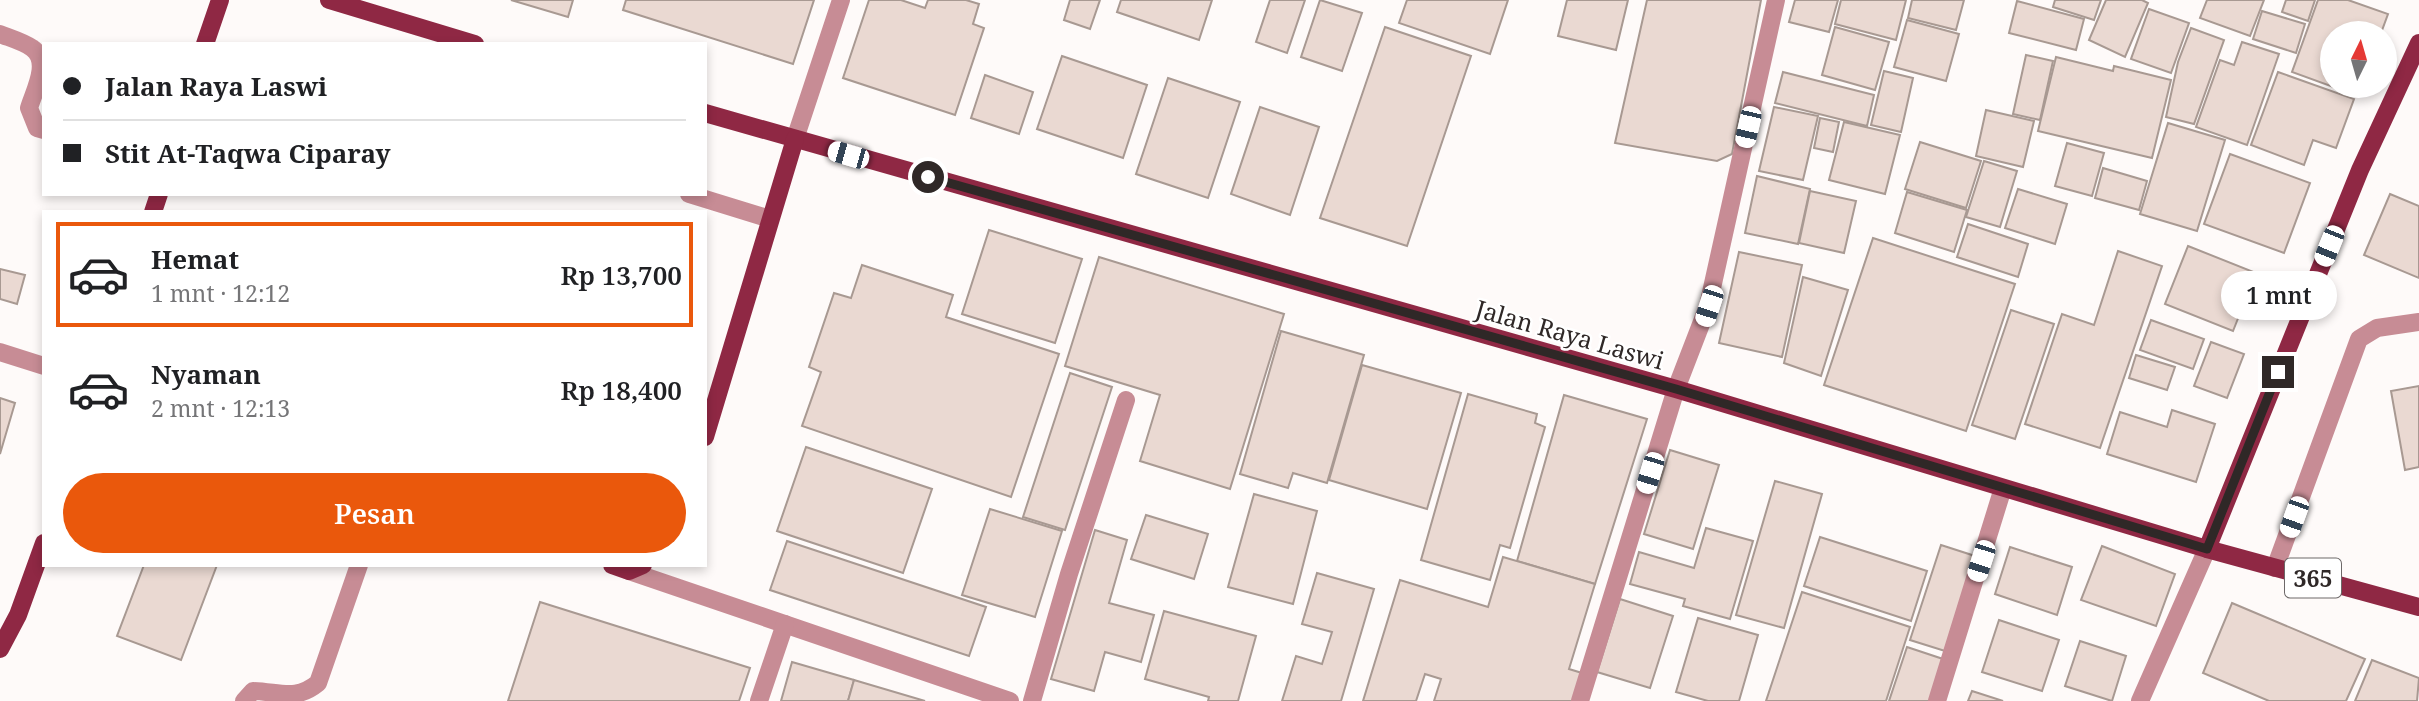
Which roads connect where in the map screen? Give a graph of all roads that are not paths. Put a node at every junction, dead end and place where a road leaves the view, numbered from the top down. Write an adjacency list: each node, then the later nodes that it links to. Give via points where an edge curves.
1 (220, 0): 6 (main road)
2 (328, 0): 7 (main road)
3 (841, 0): 11 (street)
4 (1776, 0): 17 (street, via 1709,306)
5 (0, 34): 10 (street, via 34,48 40,58 29,108 37,128)
6 (206, 42)
7 (468, 42)
8 (2419, 43): 22 (main road, via 2360,170)
9 (707, 114): 11 (main road, Jalan Raya Laswi / 365)
10 (42, 129)
11 (795, 139): 13 (main road); 17 (main road, Jalan Raya Laswi / 365)
12 (695, 196): 13 (street)
13 (770, 219): 19 (main road)
14 (2419, 322): 25 (street, via 2377,328 2359,339)
15 (0, 352): 16 (street)
16 (42, 365)
17 (1676, 389): 20 (main road, Jalan Raya Laswi / 365); 33 (street)
18 (1126, 400): 32 (street)
19 (707, 430)
20 (2003, 488): 22 (main road, Jalan Raya Laswi / 365); 34 (street)
21 (42, 549): 28 (main road)
22 (2207, 549): 25 (main road, Jalan Raya Laswi / 365); 35 (street)
23 (358, 567): 29 (street, via 318,683 308,695 288,698 253,691)
24 (628, 567): 27 (street)
25 (2275, 568): 26 (main road, Jalan Raya Laswi / 365)
26 (2419, 607)
27 (785, 624): 30 (street); 31 (street)
28 (0, 649)
29 (244, 701)
30 (759, 701)
31 (1010, 701)
32 (1032, 701)
33 (1580, 701)
34 (1937, 701)
35 (2140, 701)

